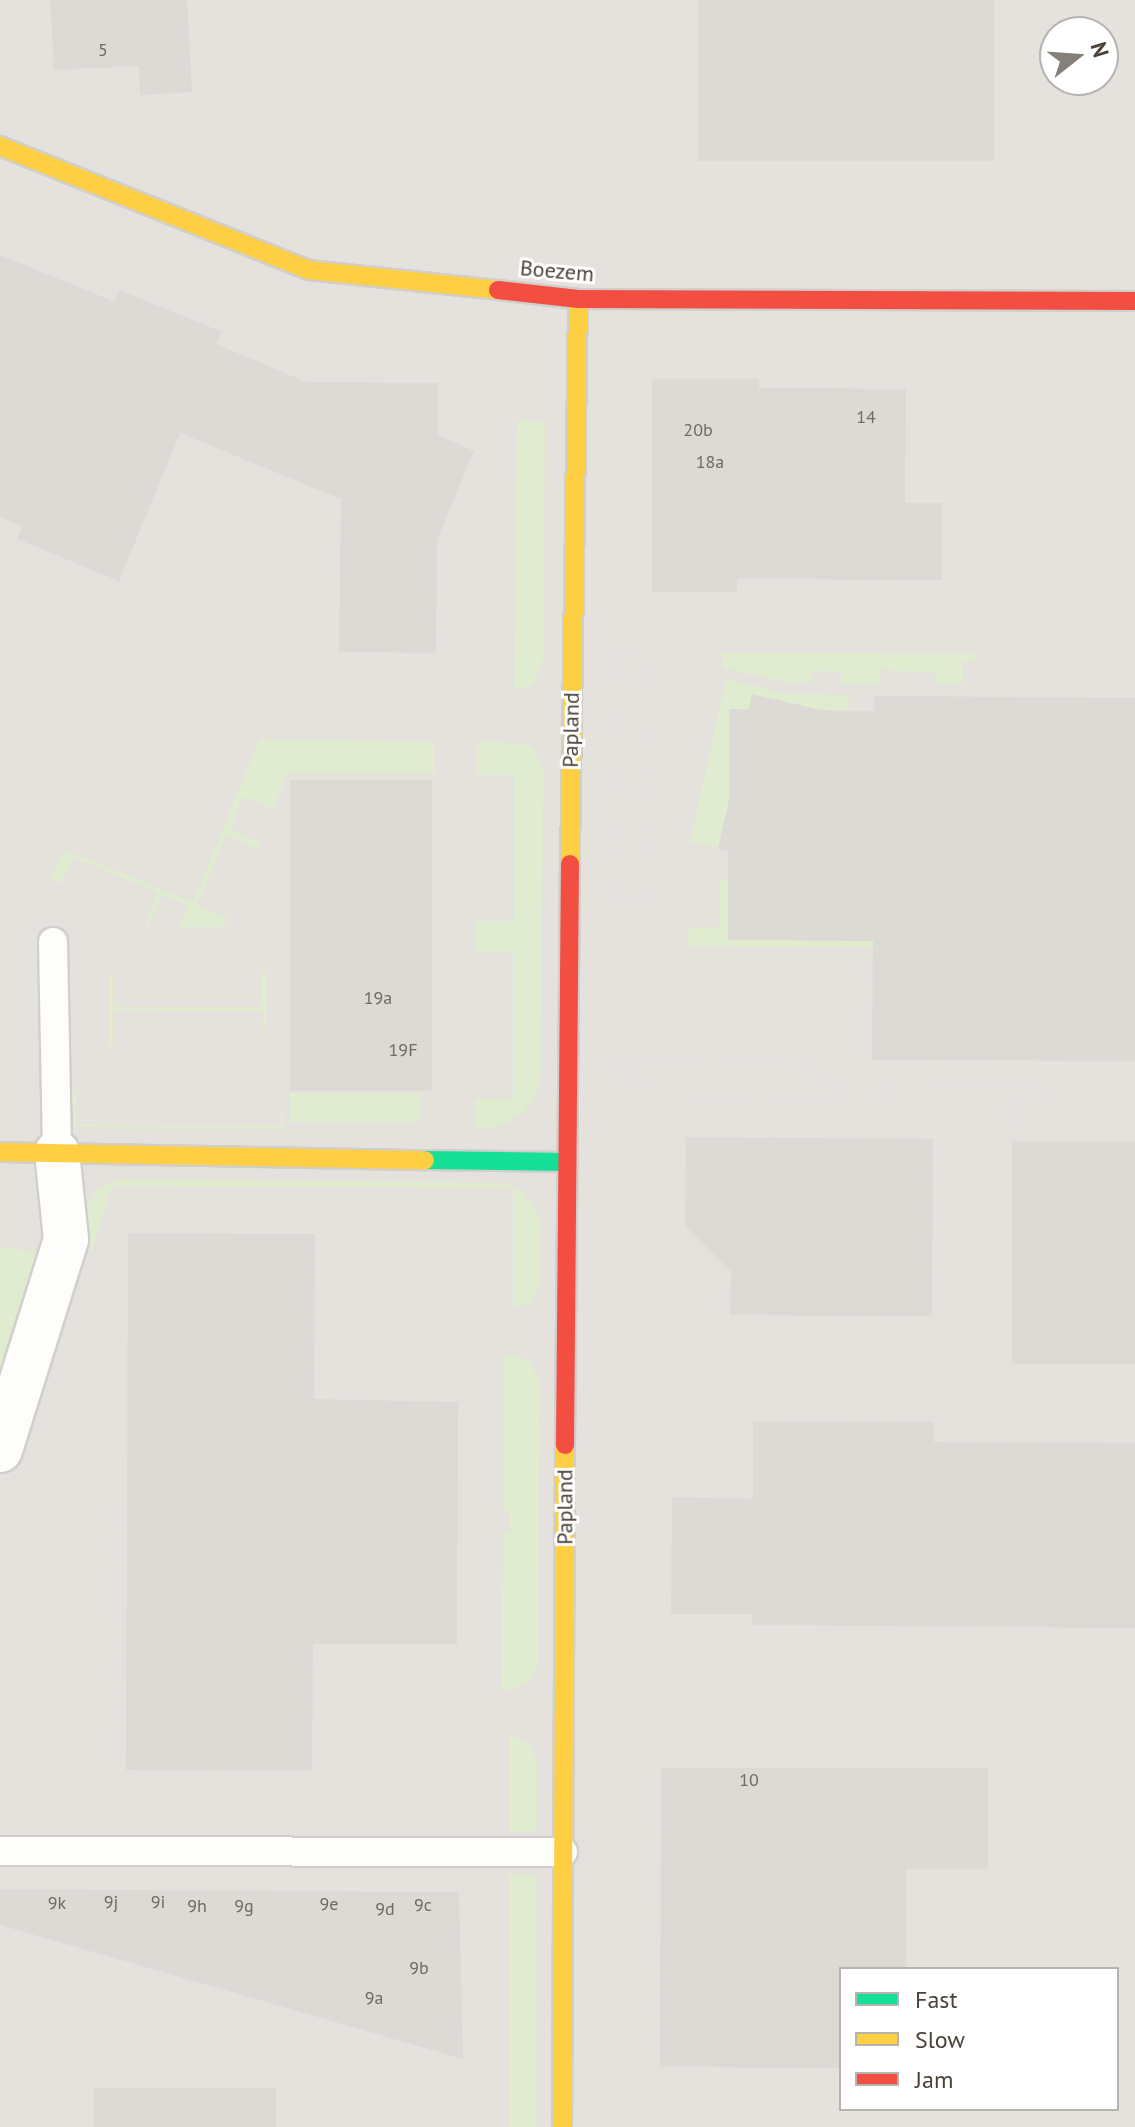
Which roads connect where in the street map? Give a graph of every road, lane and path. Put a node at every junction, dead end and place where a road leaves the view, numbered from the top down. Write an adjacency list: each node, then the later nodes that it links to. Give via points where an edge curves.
1 (0, 146): 2 (street, Boezem, via 308,270)
2 (578, 299): 3 (street, Boezem); 7 (street, Papland)
3 (1135, 301)
4 (53, 942): 6 (lane)
5 (0, 1152): 6 (street)
6 (57, 1152): 7 (street); 8 (street, via 66,1239)
7 (566, 1162): 10 (street, Papland)
8 (0, 1450)
9 (0, 1851): 10 (lane)
10 (563, 1852): 11 (street, Papland)
11 (562, 2127)

